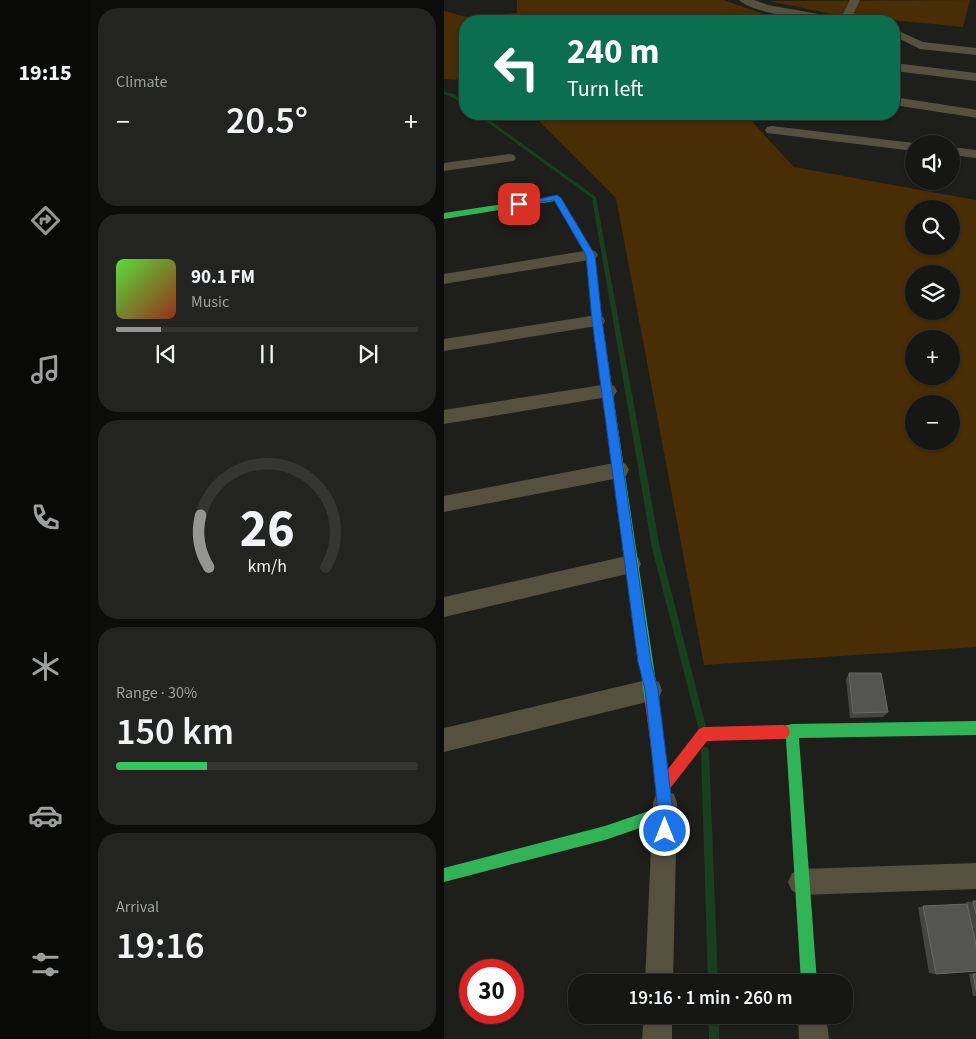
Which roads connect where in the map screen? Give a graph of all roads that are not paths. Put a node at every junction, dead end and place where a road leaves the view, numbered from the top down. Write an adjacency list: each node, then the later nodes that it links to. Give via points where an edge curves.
1 (744, 0): 4 (street)
2 (797, 0): 4 (street)
3 (855, 0): 6 (street)
4 (789, 13): 5 (street)
5 (796, 15)
6 (848, 15)
7 (900, 35): 8 (street, via 920,45)
8 (976, 52)
9 (900, 68): 10 (street)
10 (976, 77)
11 (900, 102): 12 (street)
12 (976, 114)
13 (772, 130): 14 (street)
14 (905, 146)
15 (960, 152): 16 (street)
16 (976, 154)
17 (510, 158): 18 (street)
18 (444, 167)
19 (444, 216): 20 (street, via 557,198)
20 (590, 255): 21 (street); 22 (street)
21 (444, 279)
22 (597, 320): 23 (street); 24 (street)
23 (444, 345)
24 (608, 391): 25 (street); 26 (street)
25 (444, 417)
26 (618, 470): 27 (street); 28 (street)
27 (444, 504)
28 (631, 564): 29 (street); 30 (street)
29 (444, 607)
30 (651, 690): 33 (street); 34 (street)
31 (976, 728): 32 (street)
32 (792, 731): 34 (street, via 704,734); 38 (street)
33 (444, 740)
34 (663, 786): 35 (street)
35 (666, 812): 36 (street, via 605,833); 39 (street)
36 (444, 875)
37 (976, 876): 38 (street)
38 (801, 882): 40 (street)
39 (659, 974)
40 (808, 974)
41 (658, 1024): 43 (street)
42 (813, 1024): 44 (street)
43 (657, 1039)
44 (814, 1039)

